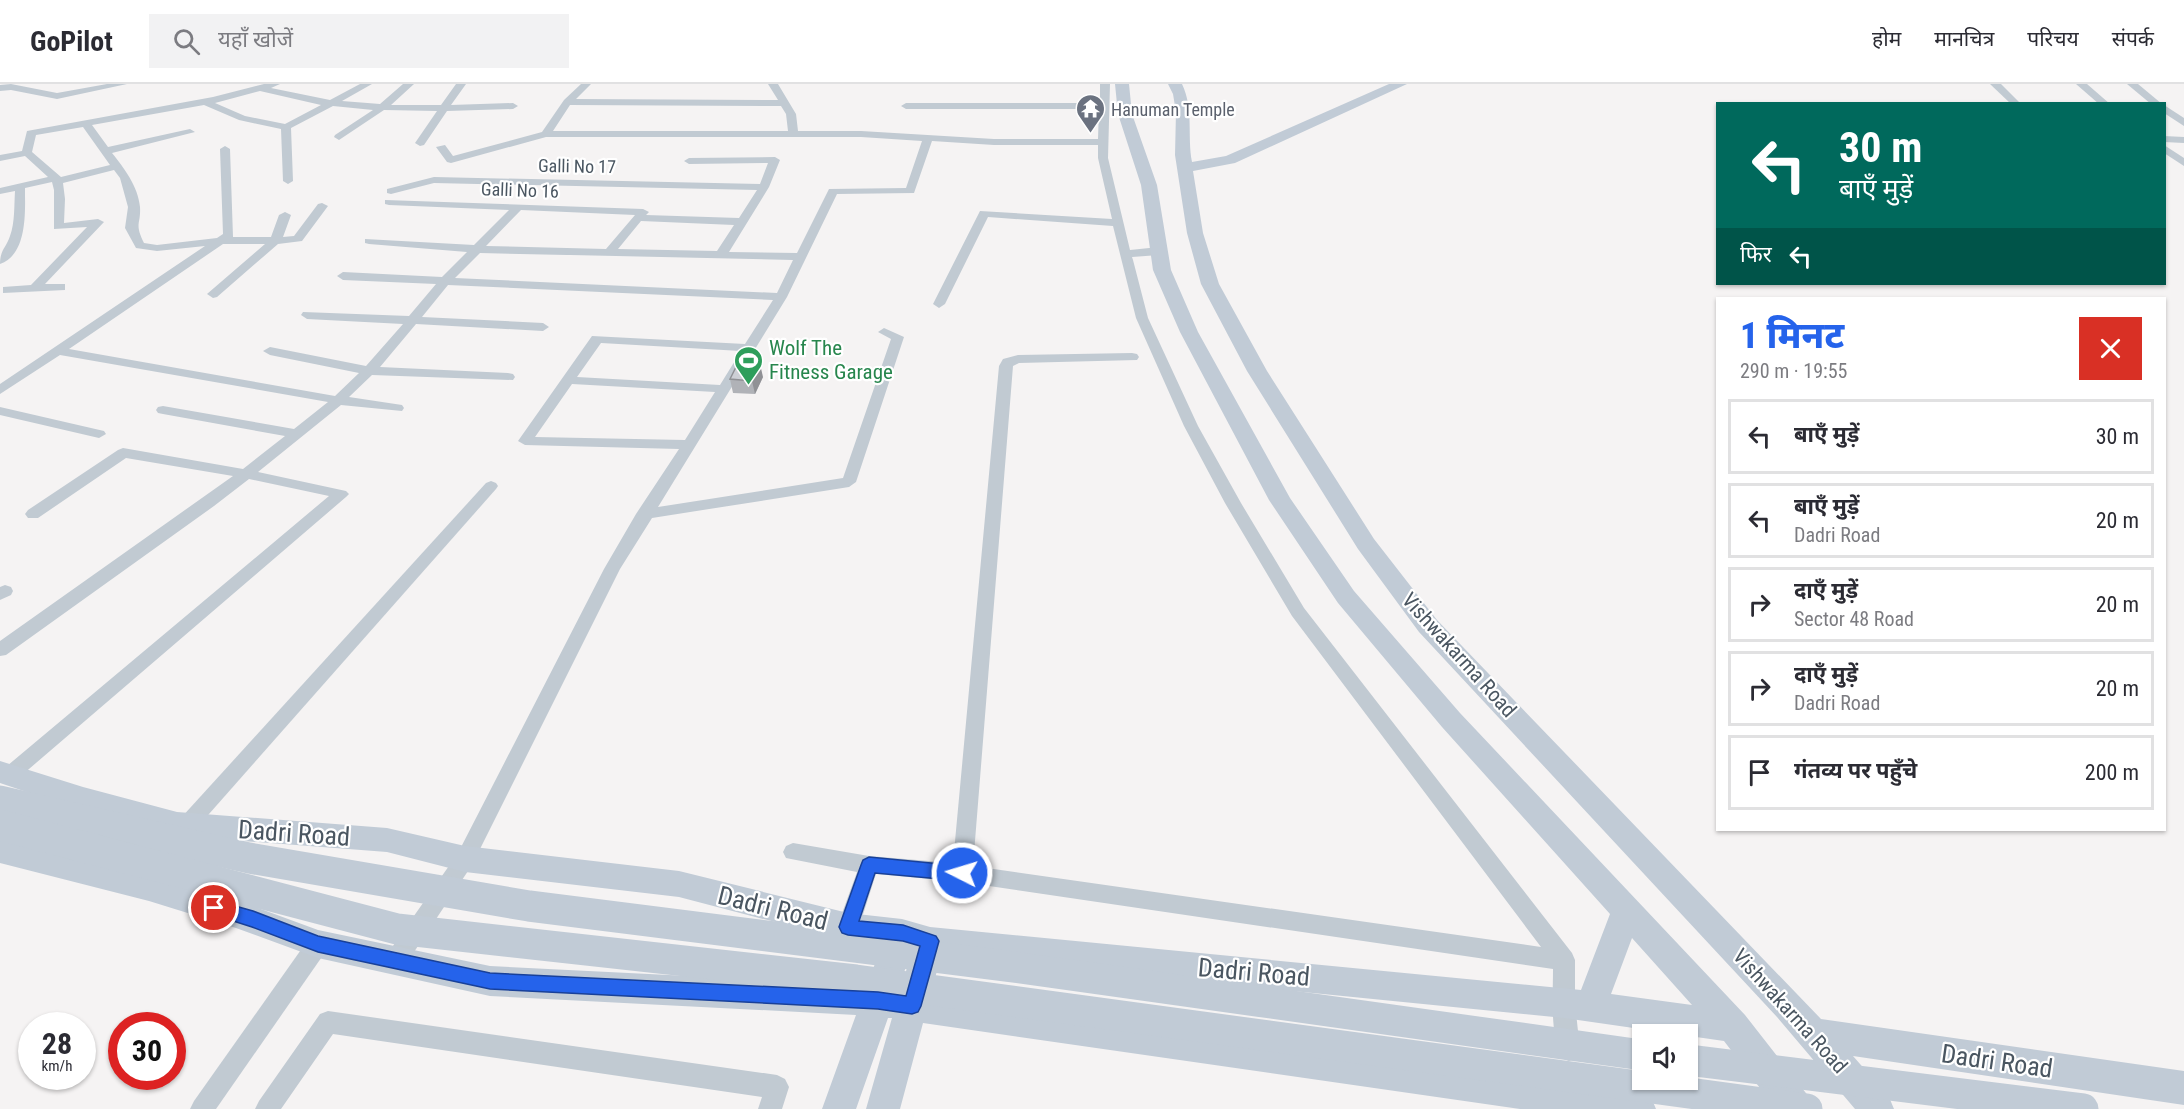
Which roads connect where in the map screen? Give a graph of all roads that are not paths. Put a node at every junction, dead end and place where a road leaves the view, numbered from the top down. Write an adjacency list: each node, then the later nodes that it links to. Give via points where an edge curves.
1 (122, 84): 17 (street, via 57,96)
2 (248, 84): 19 (street)
3 (275, 84): 19 (street)
4 (367, 84): 21 (street)
5 (409, 84): 30 (street)
6 (461, 84): 31 (street)
7 (586, 84): 22 (street)
8 (772, 84): 26 (street)
9 (1105, 84): 29 (street)
10 (1122, 84): 73 (main road, via 1125,114 1149,185)
11 (1175, 84): 54 (main road, Vishwakarma Road, via 1183,112)
12 (1367, 84): 37 (main road)
13 (1400, 84): 54 (main road, via 1230,160)
14 (1995, 84): 23 (street)
15 (2081, 84): 24 (street)
16 (2132, 84): 25 (street)
17 (13, 85): 18 (street)
18 (0, 88)
19 (263, 89): 20 (street); 21 (street, via 283,96)
20 (206, 102): 34 (street); 35 (street, via 242,118)
21 (335, 102): 30 (street); 35 (street)
22 (567, 102): 26 (street); 38 (street)
23 (2015, 102)
24 (2104, 102)
25 (2155, 102)
26 (784, 103): 39 (street, via 791,114)
27 (513, 106): 31 (street)
28 (906, 106): 29 (street)
29 (1104, 106): 44 (street)
30 (383, 108): 31 (street); 40 (street)
31 (444, 108): 45 (street)
32 (2166, 110): 33 (street)
33 (2184, 123)
34 (87, 124): 50 (street); 51 (street, via 30,133)
35 (286, 127): 58 (street)
36 (190, 132): 50 (street)
37 (1254, 133)
38 (546, 134): 39 (street); 46 (street, via 451,160)
39 (793, 134): 41 (street)
40 (339, 137)
41 (928, 138): 44 (street); 77 (street, via 910,191 833,190)
42 (2166, 139): 43 (street)
43 (2184, 140)
44 (1103, 142): 68 (street)
45 (420, 143)
46 (441, 147)
47 (1222, 147): 54 (main road)
48 (225, 150): 70 (street, via 230,235)
49 (2166, 150): 55 (street)
50 (106, 151): 56 (street)
51 (27, 153): 52 (street); 57 (street)
52 (0, 158)
53 (689, 161): 60 (street, via 775,160)
54 (1184, 162): 131 (main road, Vishwakarma Road, via 1195,233 1210,284 1257,371 1366,544 1428,626)
55 (2184, 163)
56 (117, 166): 57 (street); 70 (street, via 134,207 131,228 140,246 157,248)
57 (57, 179): 59 (street); 82 (street, via 61,186 58,227 98,222)
58 (288, 180)
59 (20, 186): 61 (street); 78 (street, via 19,234)
60 (764, 187): 62 (street, Galli No 17, via 434,180); 67 (street)
61 (0, 191)
62 (390, 197): 64 (street, Galli No 16)
63 (322, 206): 69 (street, via 298,239)
64 (516, 209): 66 (street, Galli No 16, via 643,212); 72 (street)
65 (285, 215): 69 (street)
66 (638, 218): 67 (street); 74 (street)
67 (743, 222): 76 (street)
68 (1118, 223): 75 (street); 86 (street, via 984,213)
69 (275, 240): 70 (street); 84 (street)
70 (221, 241): 92 (street)
71 (369, 241): 72 (street)
72 (476, 249): 74 (street); 80 (street)
73 (1159, 250): 75 (street); 120 (main road, via 1162,270 1189,332 1280,500 1346,597 1450,720)
74 (609, 253): 76 (street)
75 (1125, 254): 125 (street, via 1142,318 1191,426 1298,612)
76 (721, 255): 77 (street)
77 (798, 257): 85 (street)
78 (0, 260)
79 (343, 276): 80 (street)
80 (445, 281): 85 (street); 88 (street)
81 (61, 287): 82 (street)
82 (35, 288): 83 (street)
83 (7, 290)
84 (213, 294)
85 (781, 297): 91 (street)
86 (939, 304)
87 (307, 315): 88 (street)
88 (412, 321): 89 (street); 95 (street)
89 (543, 327)
90 (884, 332): 110 (street, via 898,337 849,482)
91 (750, 348): 97 (street, via 597,339); 98 (street)
92 (59, 351): 99 (street); 100 (street)
93 (270, 351): 95 (street)
94 (1132, 357): 119 (street, via 1018,358 1006,366)
95 (369, 371): 96 (street); 100 (street)
96 (508, 377)
97 (567, 380): 98 (street); 106 (street, via 525,441)
98 (725, 389): 106 (street)
99 (0, 390)
100 (337, 400): 101 (street); 105 (street)
101 (397, 408)
102 (162, 410): 105 (street)
103 (0, 411): 104 (street)
104 (99, 434)
105 (296, 434): 107 (street)
106 (691, 445): 110 (street)
107 (246, 474): 109 (street, via 123,453); 111 (street); 112 (street, via 341,494)
108 (491, 486): 114 (street)
109 (33, 514)
110 (644, 514): 117 (street, via 612,569)
111 (0, 650)
112 (3, 783): 114 (main road, Dadri Road); 132 (main road, bridge, via 249,858 528,906 1006,966)
113 (0, 825): 144 (main road, bridge, via 397,929 856,980)
114 (187, 825): 117 (main road, Dadri Road, via 387,840)
115 (0, 850): 123 (main road, via 182,898)
116 (793, 852): 118 (street)
117 (465, 859): 121 (main road, Dadri Road, via 679,884); 124 (street)
118 (869, 865): 119 (street); 121 (street)
119 (962, 873): 125 (street)
120 (1626, 911): 128 (main road); 130 (main road)
121 (848, 927): 122 (main road, Dadri Road)
122 (916, 937): 126 (main road, Dadri Road); 127 (main road); 129 (main road)
123 (318, 944): 124 (main road); 137 (street)
124 (396, 960): 127 (main road, via 490,981)
125 (1564, 960): 128 (street)
126 (1382, 984): 128 (main road, Dadri Road); 134 (main road)
127 (878, 1001): 129 (main road); 140 (main road)
128 (1577, 1005): 130 (main road, Dadri Road); 136 (street)
129 (912, 1006): 134 (main road); 141 (main road)
130 (1733, 1026): 143 (main road)
131 (1811, 1034): 135 (main road, Dadri Road); 145 (main road, Vishwakarma Road)
132 (1632, 1054)
133 (1698, 1061): 146 (main road, bridge)
134 (1384, 1073): 136 (main road)
135 (2184, 1088)
136 (1574, 1100): 142 (main road)
137 (202, 1109)
138 (267, 1109): 139 (street, via 328,1022 777,1087)
139 (770, 1109)
140 (839, 1109)
141 (883, 1109)
142 (1639, 1109)
143 (1797, 1109)
144 (1807, 1109)
145 (1877, 1109)
146 (2083, 1109)

